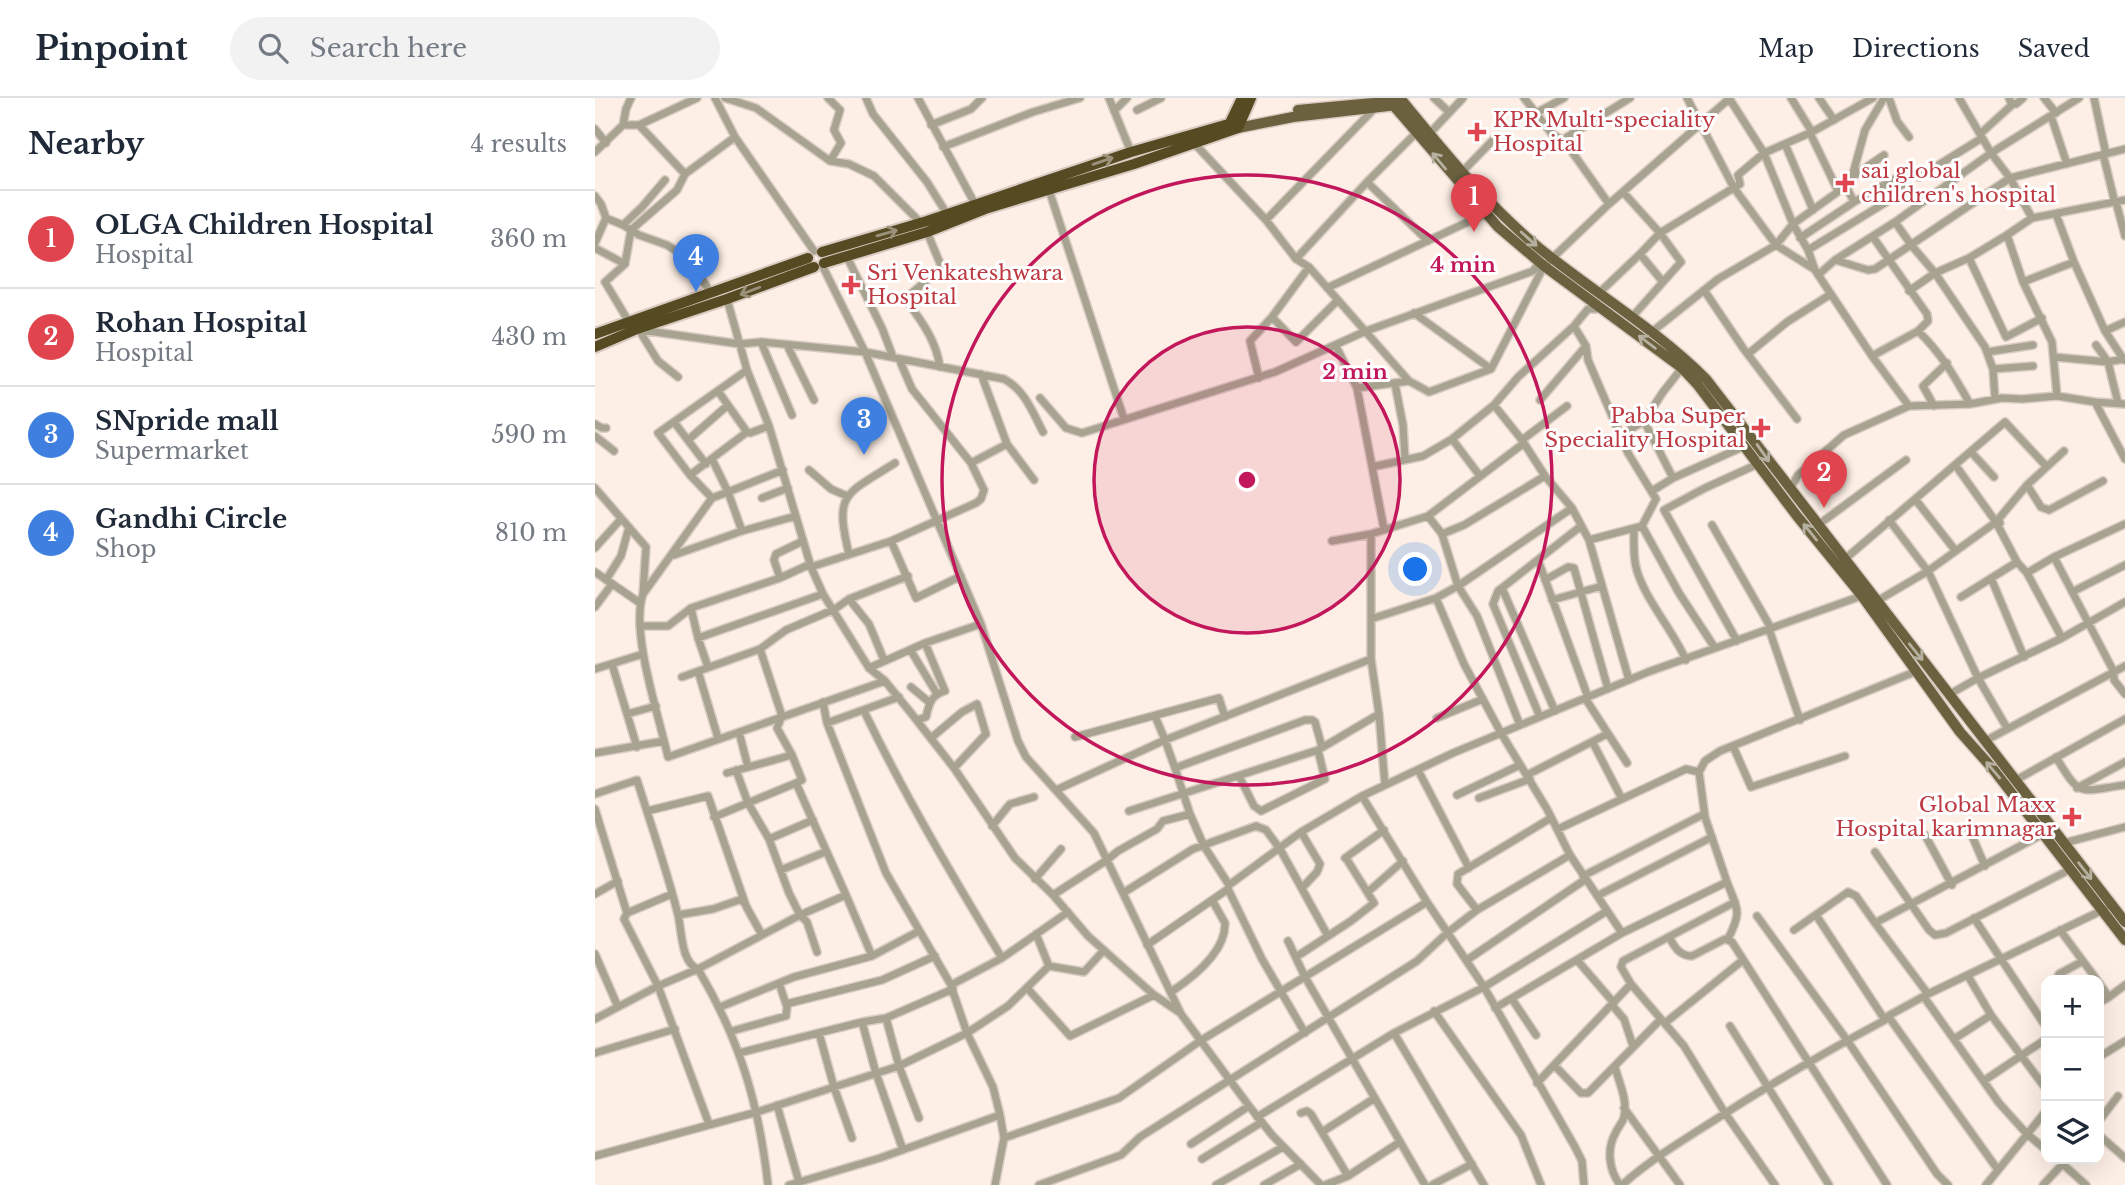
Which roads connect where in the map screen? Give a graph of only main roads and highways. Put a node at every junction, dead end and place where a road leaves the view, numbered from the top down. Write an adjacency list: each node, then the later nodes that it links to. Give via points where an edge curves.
1 (1242, 98): 4 (highway)
2 (1251, 98): 4 (highway)
3 (1394, 100): 4 (main road, via 1311,108); 4 (main road, via 1373,110); 11 (main road, one-way to 3, via 1682,368 1542,264 1485,214); 11 (main road, one-way to 11, via 1430,133 1507,220 1653,331 1706,379 1845,559)
4 (1233, 126): 5 (highway, via 1134,164); 5 (highway, one-way to 4, via 1131,152)
5 (1047, 186): 6 (highway); 6 (highway, via 975,204)
6 (924, 227): 7 (highway, one-way to 6); 7 (highway, via 847,257)
7 (817, 259): 8 (highway, via 706,295); 8 (highway, one-way to 8, via 727,299)
8 (635, 327): 9 (highway); 10 (highway)
9 (595, 334)
10 (595, 347)
11 (1866, 594): 12 (main road, one-way to 11, via 2069,870 1960,732); 12 (main road, one-way to 12, via 1877,601 1950,694 2064,843)
12 (2107, 908): 13 (main road); 14 (main road)
13 (2125, 922)
14 (2125, 940)

